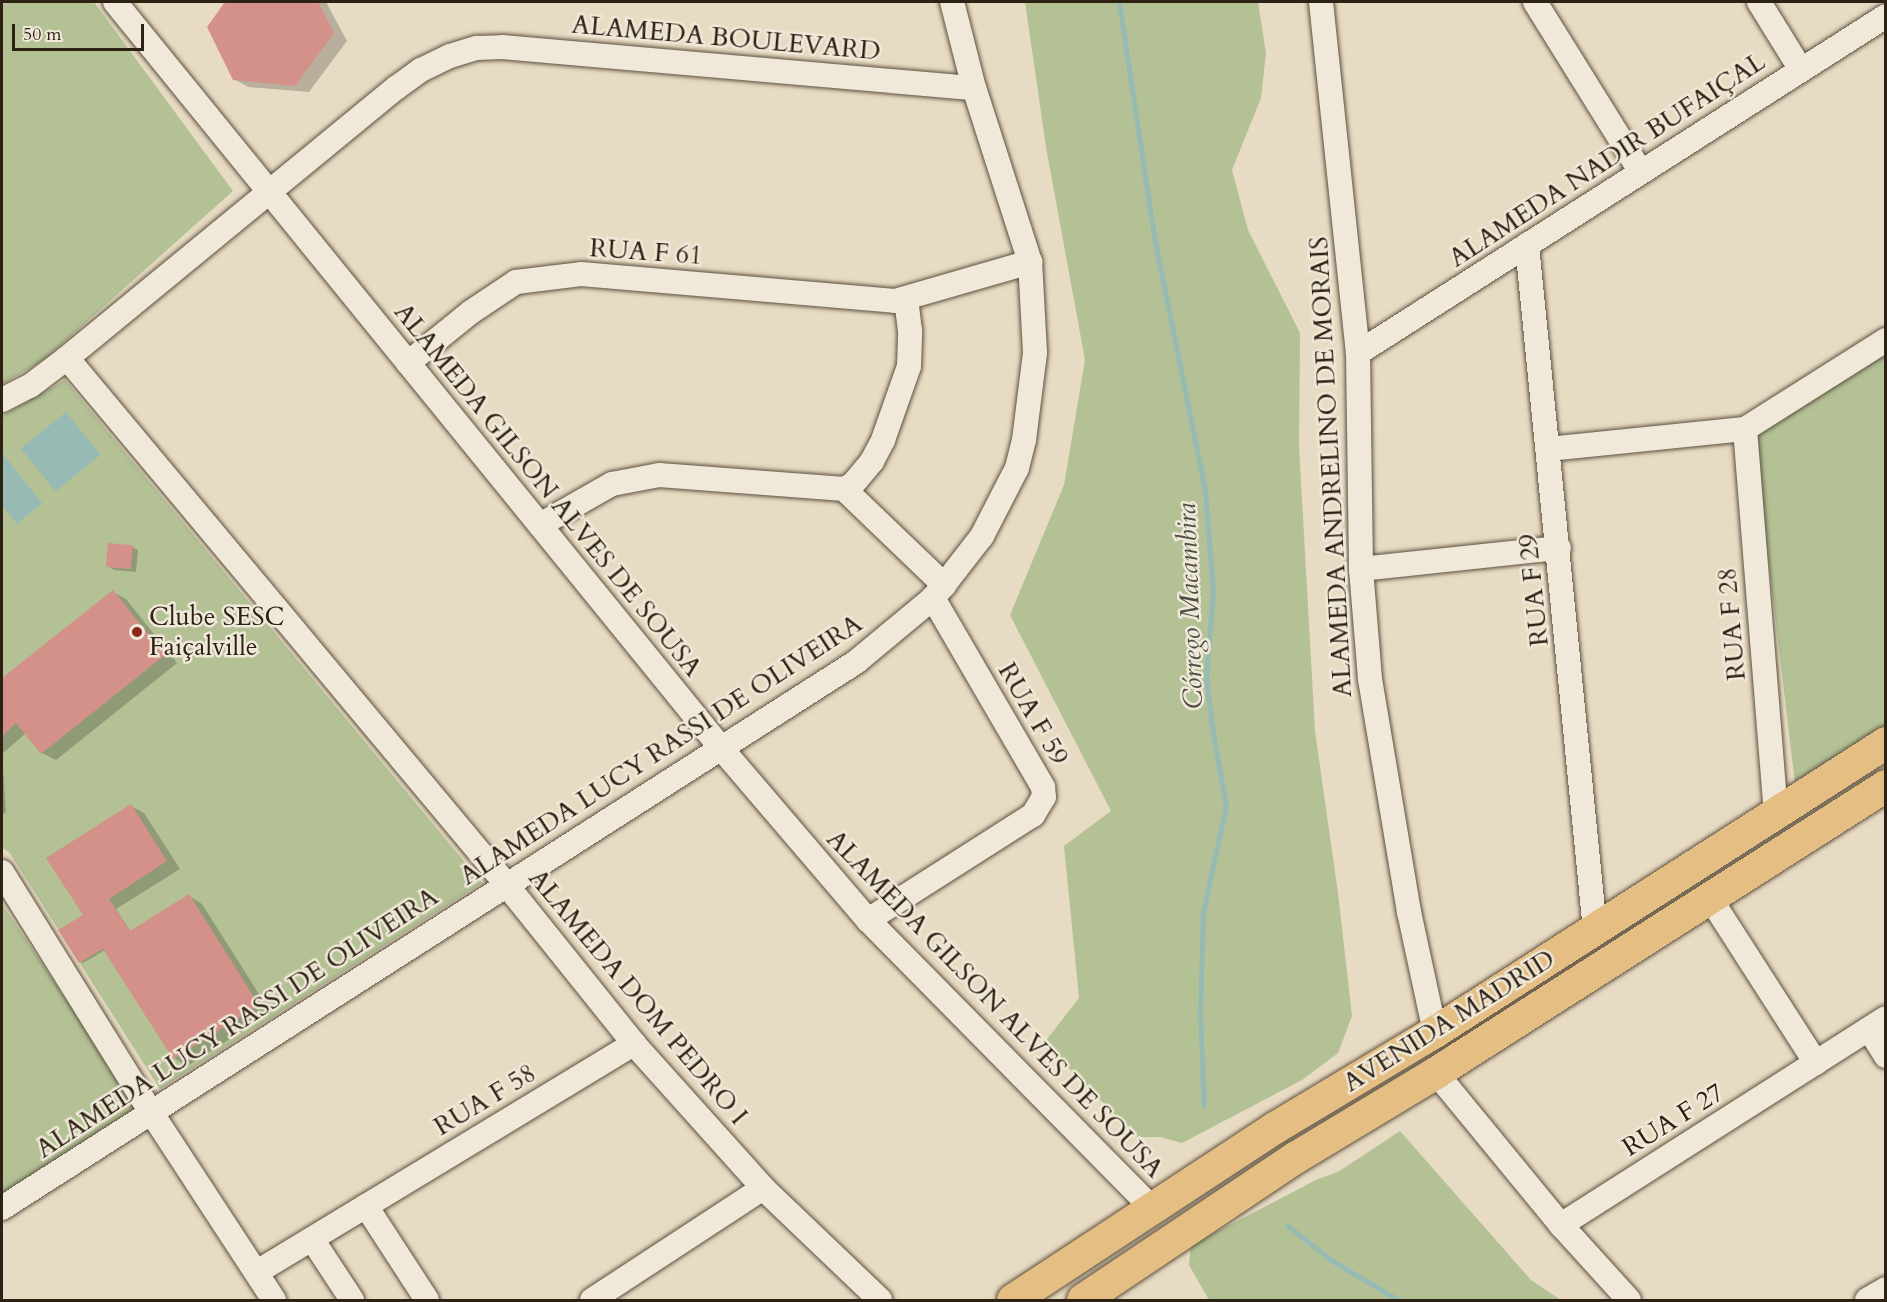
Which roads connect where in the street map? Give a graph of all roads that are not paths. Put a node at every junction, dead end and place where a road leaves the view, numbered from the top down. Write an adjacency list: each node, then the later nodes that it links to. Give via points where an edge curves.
1 (115, 2): 10 (street, ALAMEDA GILSON ALVES DE SOUSA)
2 (952, 2): 8 (street, ALAMEDA LUCY RASSI DE OLIVEIRA)
3 (1321, 2): 15 (street, ALAMEDA ANDRELINO DE MORAIS)
4 (1534, 2): 9 (street)
5 (1759, 2): 7 (street)
6 (1886, 16): 7 (street, ALAMEDA NADIR BUFAIÇAL)
7 (1801, 70): 9 (street, ALAMEDA NADIR BUFAIÇAL)
8 (974, 88): 10 (street, ALAMEDA BOULEVARD, via 502,47 477,48 421,70); 12 (street, ALAMEDA LUCY RASSI DE OLIVEIRA)
9 (1641, 172): 11 (street, ALAMEDA NADIR BUFAIÇAL)
10 (268, 191): 16 (street, ALAMEDA BOULEVARD); 17 (street, ALAMEDA GILSON ALVES DE SOUSA)
11 (1527, 245): 15 (street, ALAMEDA NADIR BUFAIÇAL); 20 (street, RUA F 29)
12 (1030, 262): 13 (street, RUA F 61); 25 (street, ALAMEDA LUCY RASSI DE OLIVEIRA, via 1035,353 1017,468 981,536)
13 (906, 299): 17 (street, RUA F 61, via 581,274 516,282); 21 (street, via 909,366 895,409 872,461)
14 (1886, 340): 19 (street)
15 (1358, 353): 24 (street, ALAMEDA ANDRELINO DE MORAIS)
16 (67, 358): 18 (street, ALAMEDA BOULEVARD, via 30,386); 31 (street, ALAMEDA DOM PEDRO I)
17 (408, 363): 22 (street, ALAMEDA GILSON ALVES DE SOUSA)
18 (2, 400)
19 (1744, 429): 20 (street); 29 (street, RUA F 28)
20 (1548, 449): 23 (street, RUA F 29)
21 (844, 489): 22 (street, via 659,475 612,484); 25 (street)
22 (540, 525): 27 (street, ALAMEDA GILSON ALVES DE SOUSA)
23 (1559, 548): 24 (street); 34 (street, RUA F 29)
24 (1361, 569): 36 (street, ALAMEDA ANDRELINO DE MORAIS, via 1370,680 1409,912)
25 (939, 591): 27 (street, ALAMEDA LUCY RASSI DE OLIVEIRA, via 856,662); 33 (street, RUA F 59, via 1043,787 1044,797 1033,815)
26 (1886, 742): 29 (main road, AVENIDA MADRID)
27 (721, 748): 31 (street, ALAMEDA LUCY RASSI DE OLIVEIRA); 33 (street, ALAMEDA GILSON ALVES DE SOUSA)
28 (1886, 786): 32 (main road, AVENIDA MADRID)
29 (1776, 814): 34 (main road, AVENIDA MADRID)
30 (2, 872): 41 (street)
31 (506, 884): 37 (street, ALAMEDA DOM PEDRO I); 41 (street, ALAMEDA LUCY RASSI DE OLIVEIRA)
32 (1710, 898): 39 (street); 40 (main road, AVENIDA MADRID)
33 (868, 920): 45 (street, ALAMEDA GILSON ALVES DE SOUSA)
34 (1595, 930): 36 (main road, AVENIDA MADRID)
35 (1877, 1024): 38 (street, RUA F 27); 39 (street, RUA F 27)
36 (1435, 1032): 45 (main road, AVENIDA MADRID)
37 (634, 1044): 42 (street, ALAMEDA DOM PEDRO I); 43 (street, RUA F 58)
38 (1886, 1056)
39 (1816, 1063): 46 (street, RUA F 27)
40 (1436, 1073): 46 (street); 56 (main road, AVENIDA MADRID, via 1297,1157)
41 (152, 1112): 44 (street, ALAMEDA LUCY RASSI DE OLIVEIRA); 48 (street)
42 (763, 1188): 53 (street); 54 (street, ALAMEDA DOM PEDRO I)
43 (366, 1206): 47 (street, RUA F 58); 52 (street)
44 (2, 1208)
45 (1152, 1208): 55 (main road, AVENIDA MADRID)
46 (1561, 1225): 57 (street)
47 (312, 1239): 48 (street, RUA F 58); 51 (street)
48 (257, 1272): 50 (street)
49 (1886, 1289): 58 (street)
50 (274, 1300)
51 (352, 1300)
52 (427, 1300)
53 (592, 1300)
54 (880, 1300)
55 (1013, 1300)
56 (1083, 1300)
57 (1629, 1300)
58 (1867, 1300)

